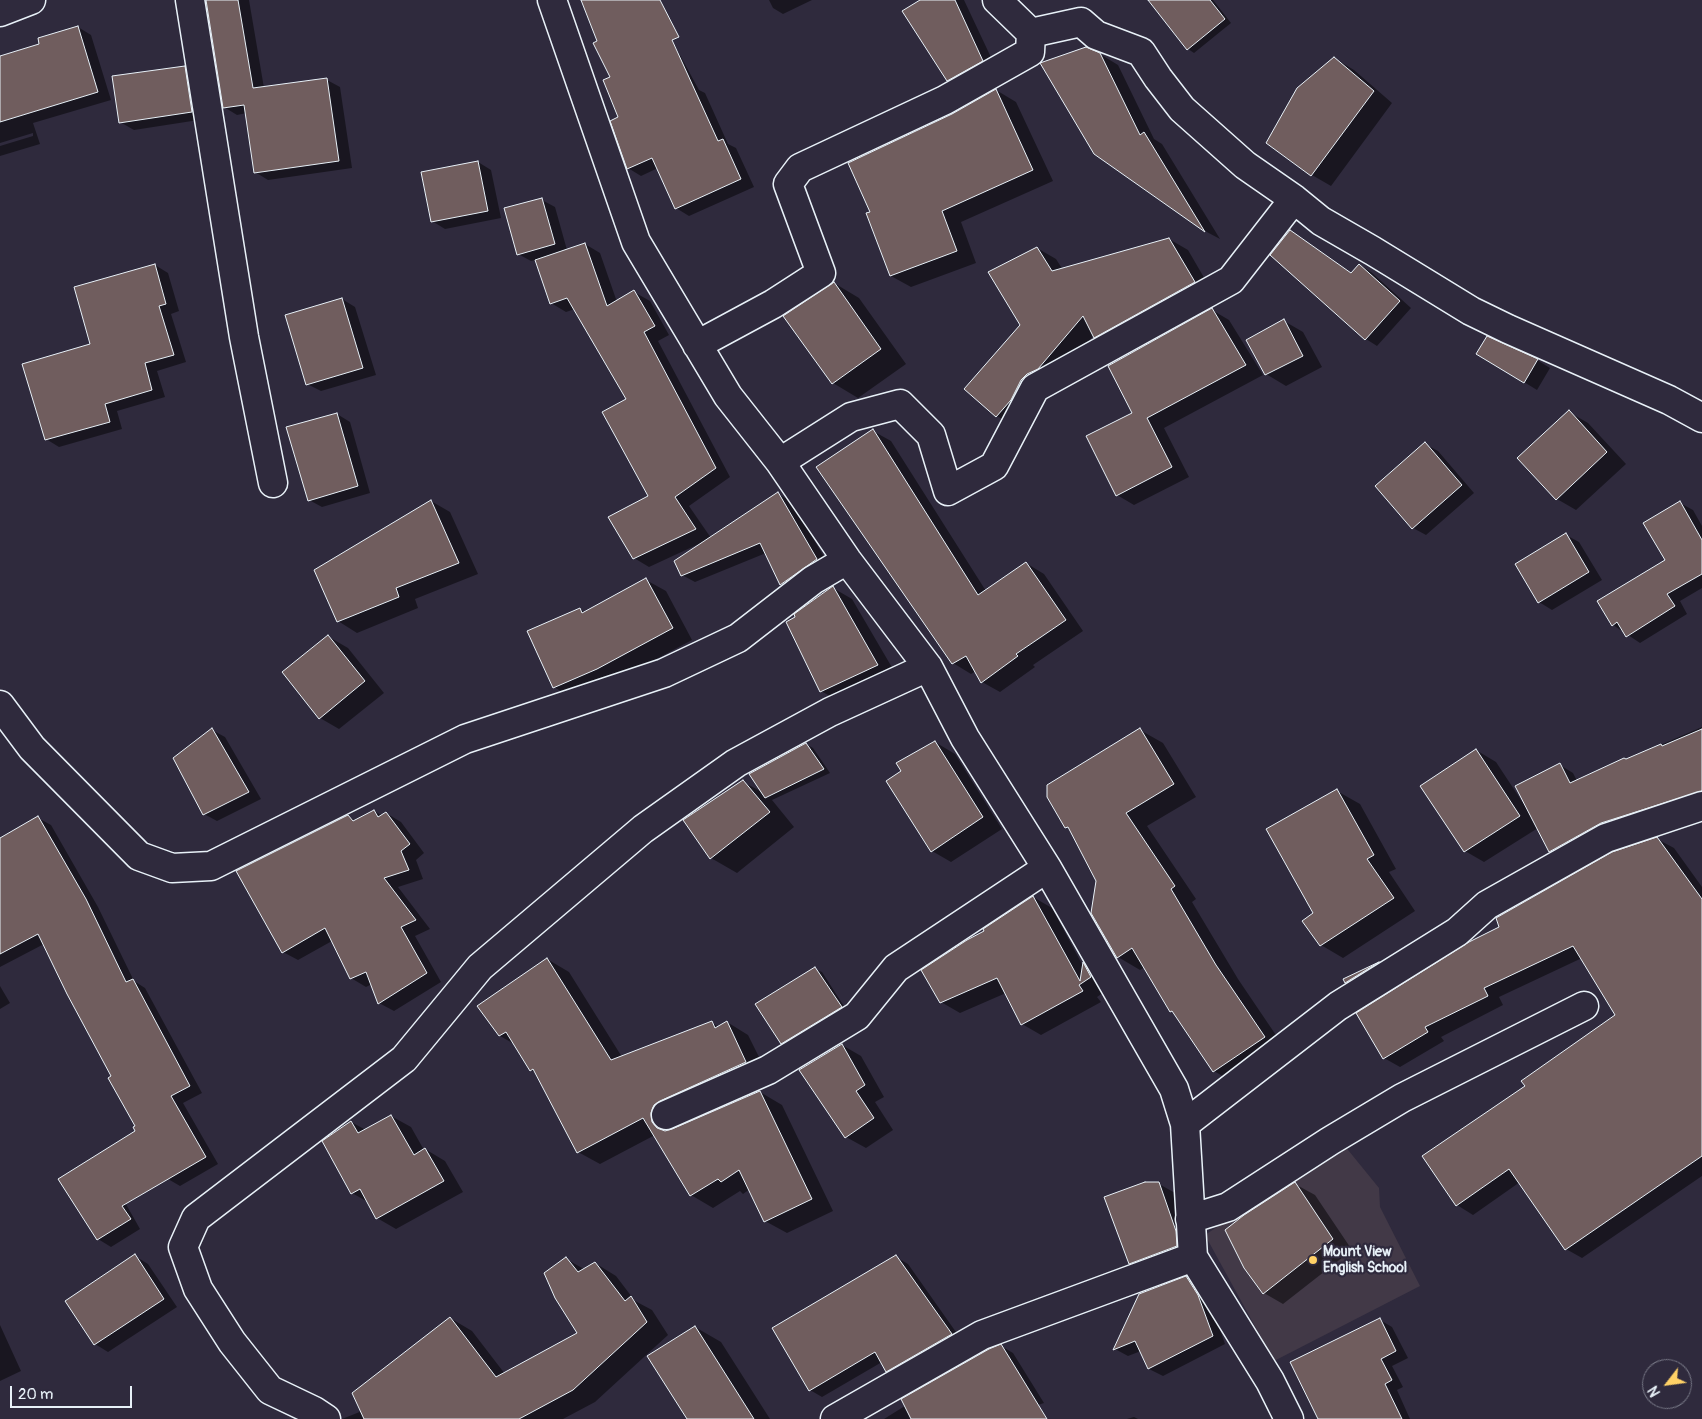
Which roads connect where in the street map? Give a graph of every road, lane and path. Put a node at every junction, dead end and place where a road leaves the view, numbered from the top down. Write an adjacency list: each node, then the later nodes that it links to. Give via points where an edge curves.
1 (31, 0): 5 (street)
2 (190, 0): 11 (street, via 244,337)
3 (552, 0): 8 (street, via 636,242)
4 (996, 0): 6 (street)
5 (0, 12)
6 (1031, 33): 7 (street, via 1081,22 1096,36 1141,52 1182,109 1245,165); 8 (street, via 1030,52 945,100 800,168 788,184 820,273 774,304)
7 (1294, 199): 9 (street, via 1320,221 1471,311); 10 (street, via 1231,280 1035,388 994,466 948,491 931,435 900,404 851,417)
8 (697, 344): 10 (street, via 728,396)
9 (1702, 418)
10 (780, 462): 12 (street)
11 (273, 483)
12 (847, 560): 13 (street); 14 (street, via 813,580 738,638 664,673 465,739 211,866 172,868 139,856 32,748)
13 (928, 667): 16 (street, via 965,738); 22 (street, via 830,712 736,763 643,829 480,967 404,1059 196,1218 183,1247 198,1289 232,1342 270,1390)
14 (0, 705)
15 (1702, 806): 19 (street, via 1606,838 1487,905 1457,932 1338,1006)
16 (1047, 868): 18 (street, via 896,968 857,1016 768,1070); 19 (street, via 1174,1089)
17 (1584, 1006): 20 (street, via 1402,1098 1228,1207)
18 (666, 1115)
19 (1185, 1124): 20 (street)
20 (1190, 1219): 21 (street)
21 (1193, 1257): 23 (street, via 982,1335); 24 (street, via 1270,1381)
22 (326, 1419)
23 (835, 1419)
24 (1289, 1419)

